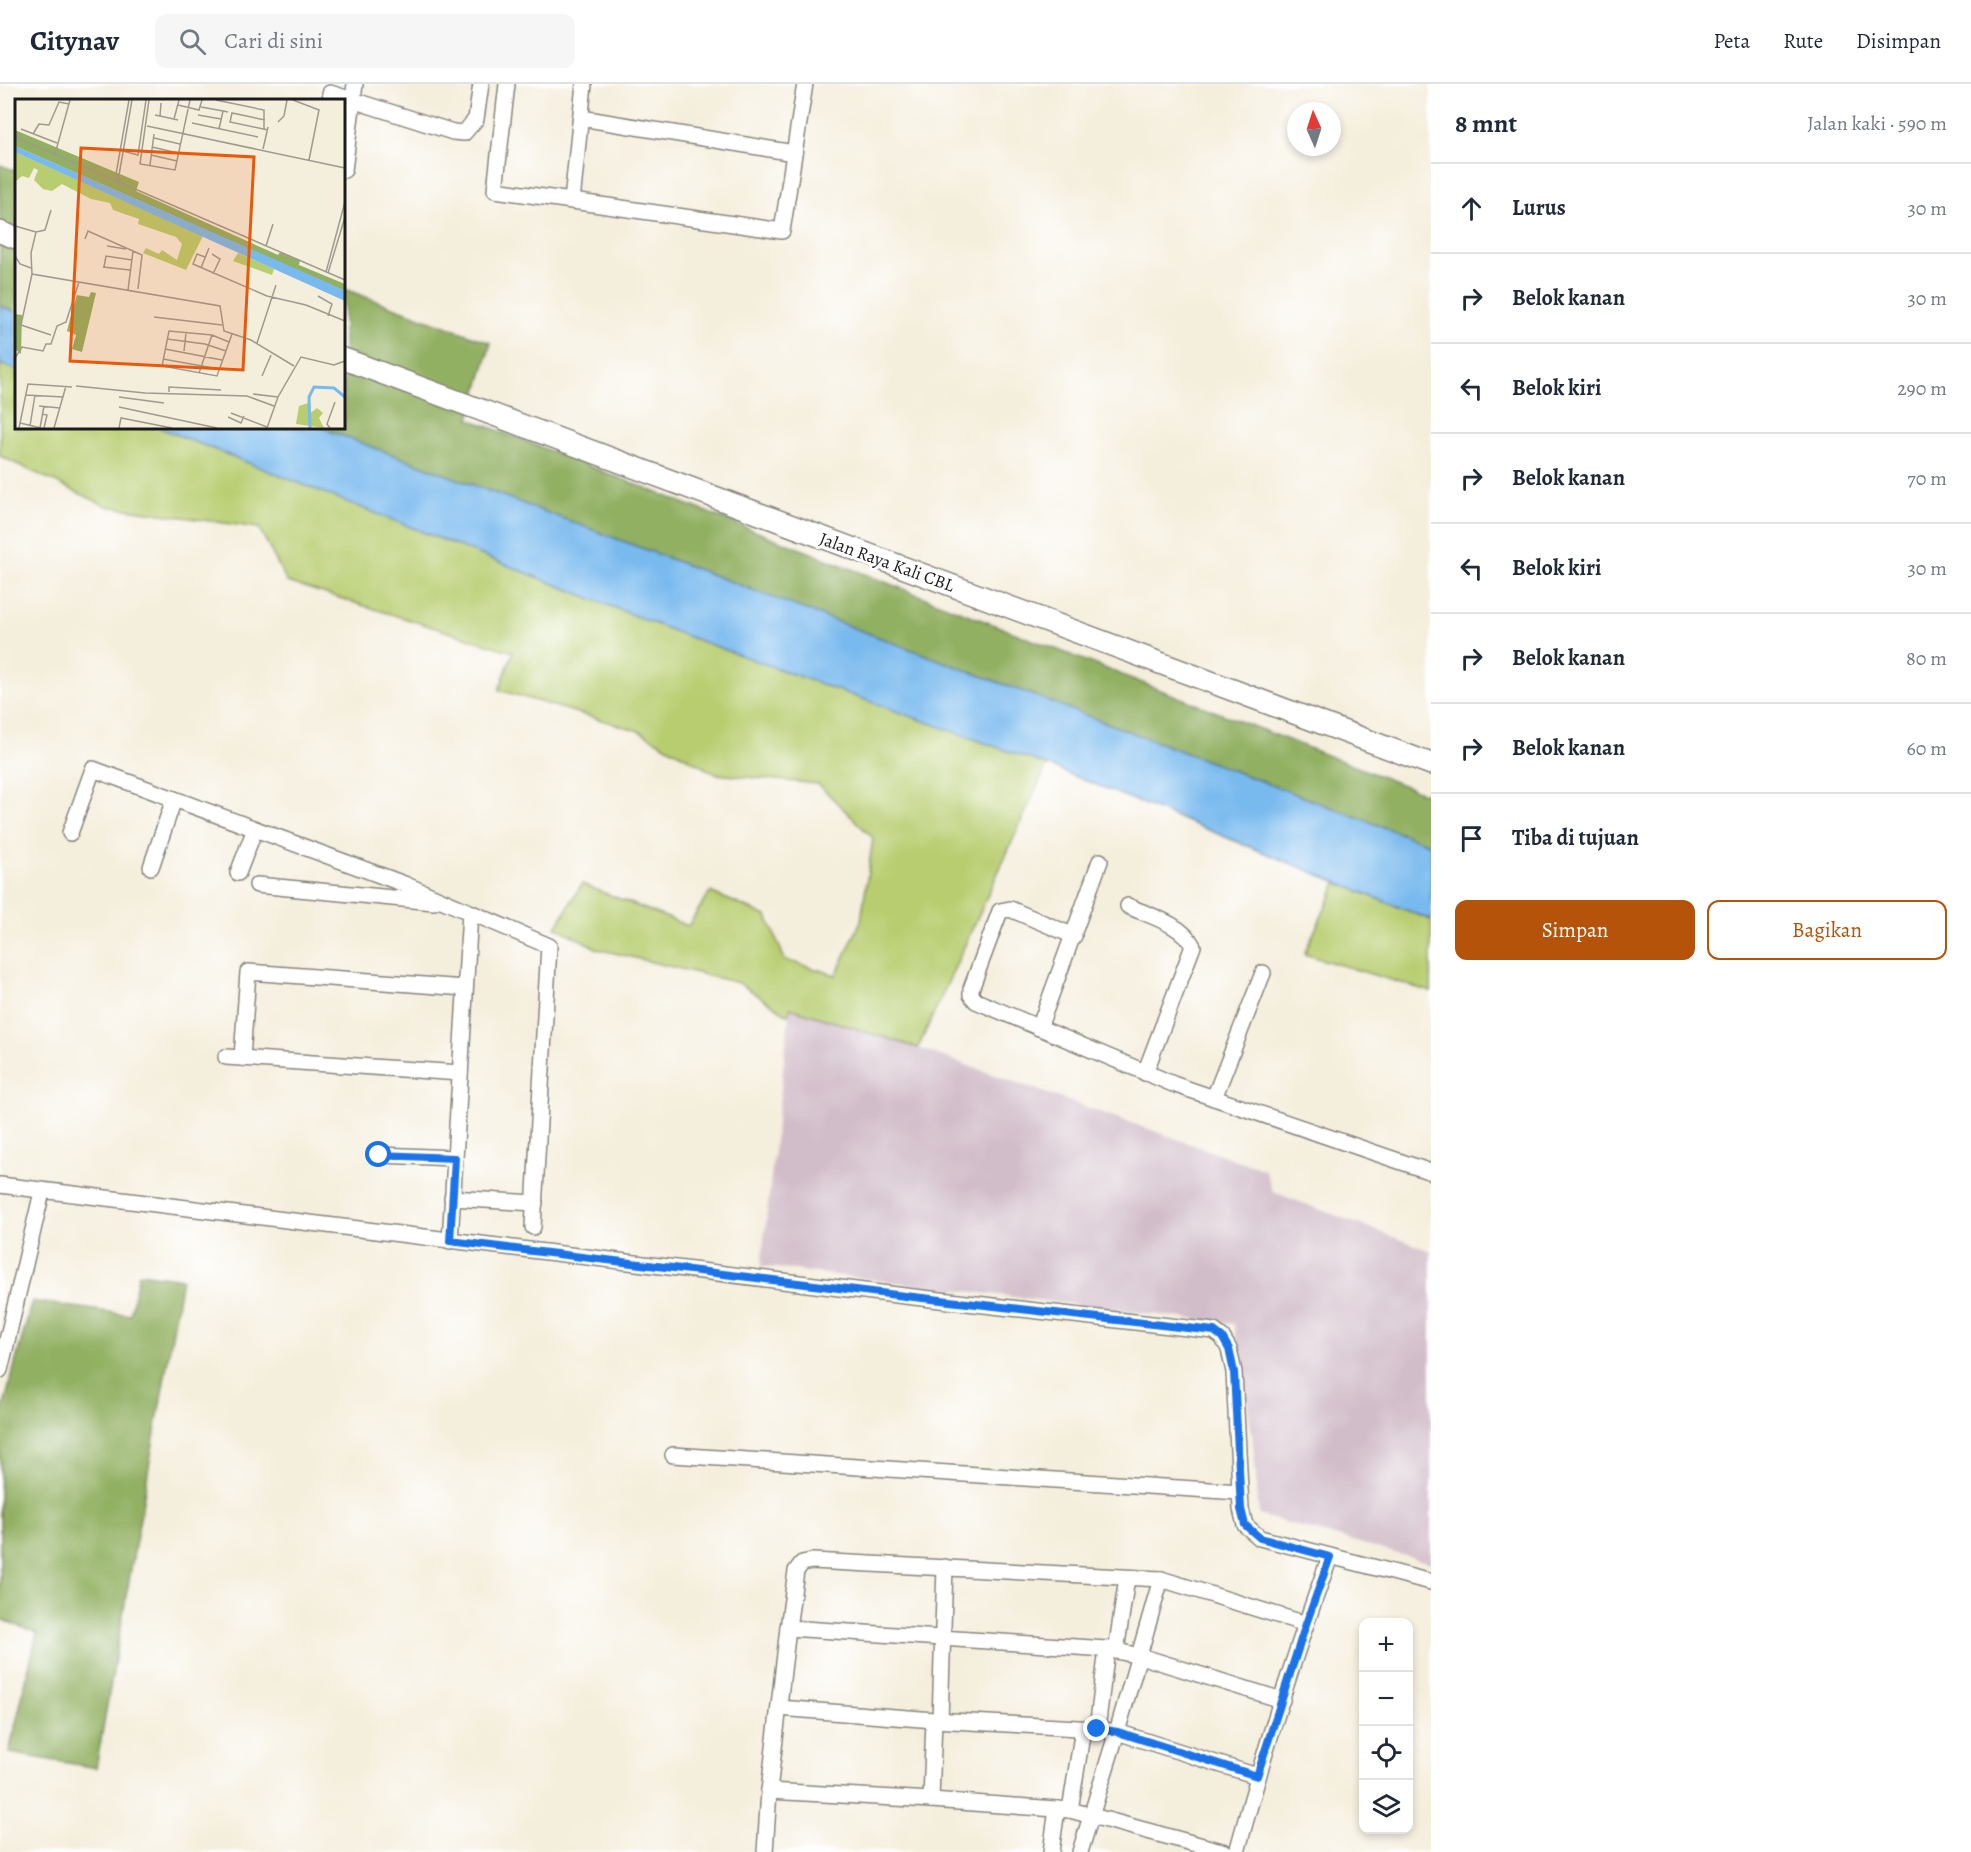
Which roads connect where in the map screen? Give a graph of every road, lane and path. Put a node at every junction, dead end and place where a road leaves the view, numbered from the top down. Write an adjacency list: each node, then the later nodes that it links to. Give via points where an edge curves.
1 (355, 84): 7 (street)
2 (481, 84): 7 (street, via 476,119 464,133)
3 (507, 84): 11 (street, via 495,189)
4 (584, 84): 8 (street)
5 (805, 84): 9 (street)
6 (330, 92): 7 (street)
7 (353, 100): 10 (street)
8 (581, 118): 9 (street); 11 (street)
9 (794, 153): 11 (street, via 782,231)
10 (345, 162)
11 (572, 201)
12 (0, 232): 13 (main road)
13 (15, 238)
14 (345, 359): 15 (main road, Jalan Raya Kali CBL)
15 (1431, 764)
16 (174, 799): 17 (street); 18 (street, via 93,769); 20 (street)
17 (255, 829): 21 (street); 23 (street)
18 (70, 833)
19 (1100, 861): 26 (street)
20 (151, 867)
21 (238, 873)
22 (257, 885): 23 (street)
23 (448, 903): 25 (street)
24 (1128, 906): 31 (street, via 1177,928 1188,935 1193,946)
25 (470, 913): 28 (street); 39 (street, via 549,946)
26 (1074, 936): 29 (street); 29 (street, via 1003,909 971,989 976,1001)
27 (1263, 973): 32 (street)
28 (465, 988): 30 (street); 30 (street, via 248,972 234,1058)
29 (1040, 1028): 31 (street)
30 (460, 1073): 34 (street)
31 (1145, 1073): 32 (street)
32 (1214, 1098): 35 (street)
33 (379, 1155): 34 (street)
34 (455, 1158): 38 (street)
35 (1431, 1172)
36 (0, 1185): 37 (street)
37 (42, 1192): 41 (street); 42 (street)
38 (452, 1198): 39 (street); 41 (street)
39 (535, 1203): 40 (street)
40 (533, 1227)
41 (450, 1241): 44 (street, via 1214,1331 1229,1349 1234,1372)
42 (0, 1370)
43 (673, 1455): 44 (street)
44 (1240, 1492): 45 (street, via 1245,1525 1260,1538)
45 (1330, 1557): 49 (street); 50 (street)
46 (945, 1568): 47 (street); 51 (street, via 802,1563 796,1571); 52 (street)
47 (1127, 1578): 48 (street); 53 (street)
48 (1161, 1579): 50 (street); 54 (street)
49 (1431, 1582)
50 (1306, 1624): 55 (street)
51 (788, 1628): 52 (street); 56 (street)
52 (943, 1639): 53 (street); 57 (street)
53 (1111, 1650): 54 (street); 58 (street)
54 (1140, 1656): 55 (street); 59 (street)
55 (1282, 1700): 60 (street)
56 (779, 1708): 57 (street); 61 (street)
57 (937, 1720): 58 (street); 62 (street)
58 (1090, 1729): 59 (street); 63 (street)
59 (1118, 1732): 60 (street); 64 (street)
60 (1257, 1776): 70 (street)
61 (769, 1791): 62 (street); 66 (street)
62 (930, 1800): 63 (street)
63 (1063, 1809): 64 (street); 67 (street)
64 (1090, 1814): 65 (street); 68 (street)
65 (1201, 1849): 69 (street)
66 (765, 1852)
67 (1051, 1852)
68 (1080, 1852)
69 (1225, 1852)
70 (1237, 1852)

